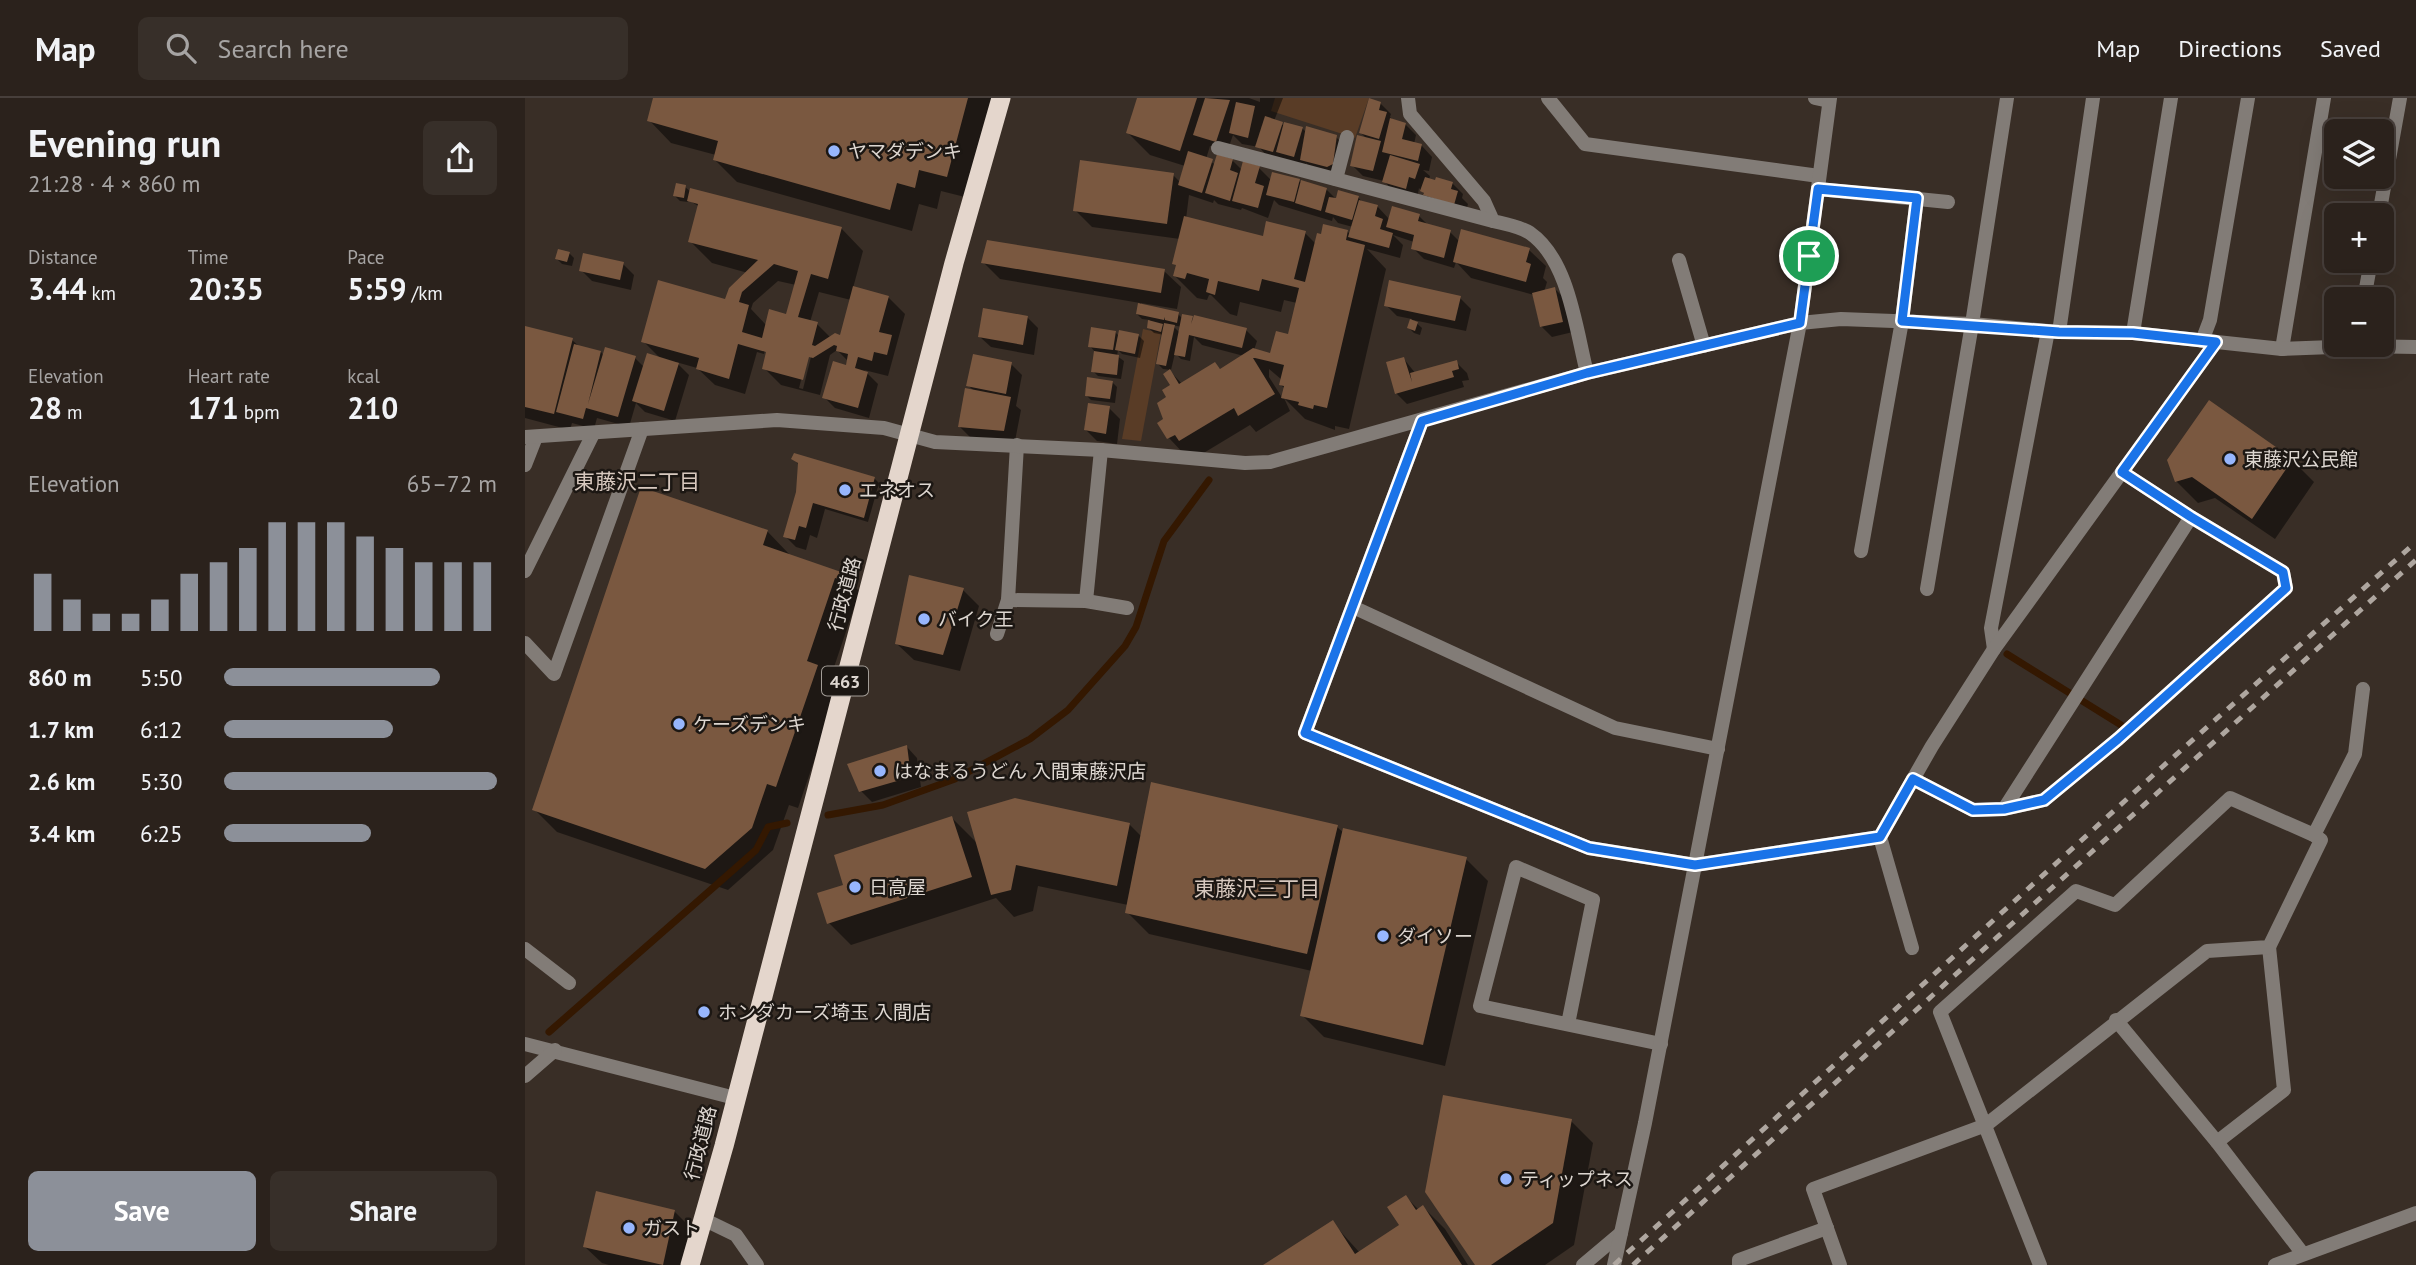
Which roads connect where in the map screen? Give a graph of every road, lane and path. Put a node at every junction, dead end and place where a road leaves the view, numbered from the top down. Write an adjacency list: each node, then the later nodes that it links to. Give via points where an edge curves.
1 (1000, 98): 35 (highway, 行政道路 / 463)
2 (1408, 98): 18 (street, via 1410,114 1484,201)
3 (1548, 98): 14 (street, via 1585,144)
4 (2007, 98): 22 (street)
5 (2094, 98): 23 (street)
6 (2171, 98): 24 (street)
7 (2248, 98): 25 (street)
8 (2325, 98): 30 (street)
9 (2400, 98): 17 (street)
10 (1825, 99): 14 (street)
11 (1347, 137): 13 (street)
12 (1218, 148): 13 (street)
13 (1336, 179): 18 (street)
14 (1818, 182): 15 (street); 21 (street)
15 (1917, 198): 16 (street); 20 (street)
16 (1948, 201)
17 (2381, 203)
18 (1493, 221): 31 (street, via 1528,232 1551,254 1561,271)
19 (1679, 260): 26 (street)
20 (1902, 321): 21 (street); 22 (street); 42 (street)
21 (1800, 323): 26 (street); 53 (street)
22 (1972, 324): 23 (street); 44 (street)
23 (2054, 331): 24 (street); 51 (street, via 1991,628)
24 (2133, 333): 25 (street)
25 (2209, 342): 30 (street); 40 (street)
26 (1704, 346): 31 (street)
27 (2394, 346): 29 (street)
28 (2324, 347): 30 (street)
29 (2416, 347)
30 (2282, 349)
31 (1587, 373): 32 (street)
32 (1422, 421): 38 (street, via 1270,462 1245,464); 47 (street)
33 (642, 429): 34 (street); 35 (street, via 777,419 884,428); 50 (street, via 554,674)
34 (593, 434): 36 (street); 43 (street)
35 (910, 435): 37 (street, via 935,442); 69 (highway, 行政道路 / 463)
36 (531, 437): 39 (street)
37 (1017, 445): 38 (street); 45 (street)
38 (1101, 450): 46 (street)
39 (525, 465)
40 (2122, 472): 41 (street); 51 (street)
41 (2191, 517): 55 (street); 55 (street, via 2283,572 2286,588 2044,800)
42 (1861, 551)
43 (525, 571)
44 (1927, 589)
45 (1008, 600): 46 (street); 49 (street)
46 (1086, 601): 48 (street)
47 (1353, 607): 53 (street, via 1615,728); 58 (street, via 1305,733 1589,848)
48 (1127, 608)
49 (997, 634)
50 (525, 643)
51 (1994, 649): 54 (street)
52 (2363, 690): 56 (street, via 2355,754)
53 (1718, 749): 58 (street)
54 (1913, 779): 55 (street, via 1973,810); 57 (street)
55 (2004, 809)
56 (2314, 835): 59 (street, via 2321,840); 70 (street, via 2230,798 2115,905 2076,891 1940,1012)
57 (1880, 837): 58 (street); 60 (street)
58 (1695, 865): 66 (street)
59 (2269, 947): 63 (street, via 2207,951); 71 (street, via 2284,1090)
60 (1912, 948)
61 (525, 949): 62 (street)
62 (569, 983)
63 (2116, 1020): 70 (street); 71 (street)
64 (1568, 1024): 64 (street, via 1593,900 1516,867 1480,1006); 66 (street)
65 (525, 1044): 67 (street)
66 (1661, 1044): 75 (street)
67 (555, 1050): 68 (street); 69 (street)
68 (525, 1076)
69 (735, 1098): 73 (highway, 行政道路 / 463)
70 (1986, 1125): 74 (street, via 1812,1189); 83 (street)
71 (2217, 1142): 76 (street)
72 (2416, 1213): 76 (street)
73 (703, 1219): 77 (highway, 行政道路 / 463); 78 (street, via 736,1235)
74 (1827, 1228): 81 (street, via 1739,1260); 82 (street)
75 (1621, 1233): 79 (street); 80 (street)
76 (2303, 1254): 84 (street)
77 (690, 1265)
78 (757, 1265)
79 (1583, 1265)
80 (1614, 1265)
81 (1739, 1265)
82 (1840, 1265)
83 (2040, 1265)
84 (2275, 1265)

